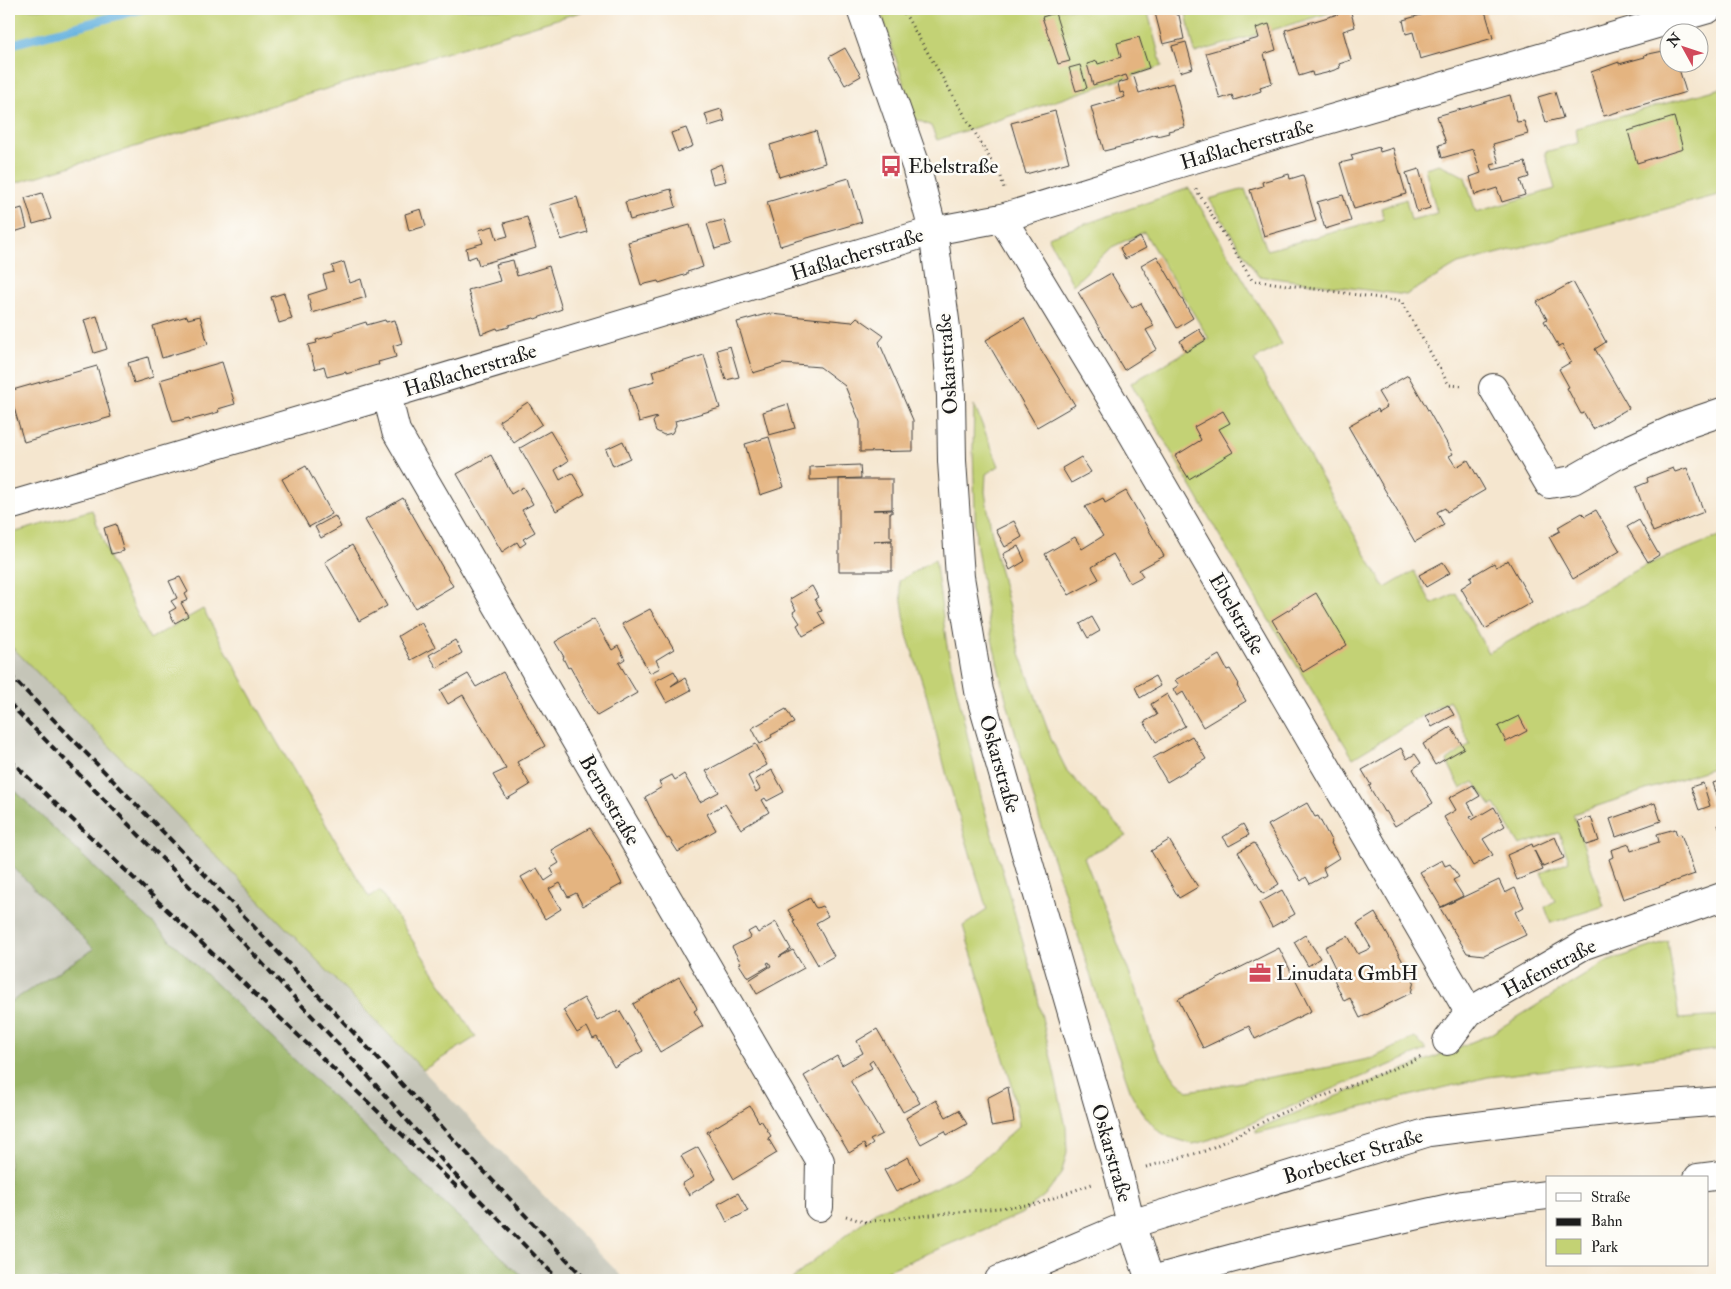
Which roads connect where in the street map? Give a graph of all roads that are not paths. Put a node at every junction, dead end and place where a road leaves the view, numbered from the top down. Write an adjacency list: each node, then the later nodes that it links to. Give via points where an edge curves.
1 (861, 9): 4 (street, via 916,166)
2 (1708, 9): 3 (street, Haßlacherstraße)
3 (1008, 216): 4 (street, Haßlacherstraße); 10 (street, Ebelstraße)
4 (933, 231): 6 (street, Haßlacherstraße); 17 (street, Oskarstraße, via 951,396 960,577 979,691)
5 (1493, 388): 7 (street, via 1549,484 1573,480 1664,433)
6 (387, 395): 8 (street, Haßlacherstraße); 16 (street, Bernestraße, via 396,431 820,1161)
7 (1722, 412)
8 (9, 506)
9 (1722, 897): 10 (street, Hafenstraße, via 1584,945)
10 (1469, 1012): 11 (street, Hafenstraße)
11 (1446, 1042)
12 (1722, 1101): 17 (street, Borbecker Straße, via 1429,1132)
13 (1722, 1175): 14 (street)
14 (1708, 1177)
15 (1546, 1195): 19 (street, via 1463,1205 1271,1248)
16 (820, 1207)
17 (1131, 1224): 18 (street, Borbecker Straße); 19 (street, Oskarstraße)
18 (999, 1280)
19 (1151, 1280)

